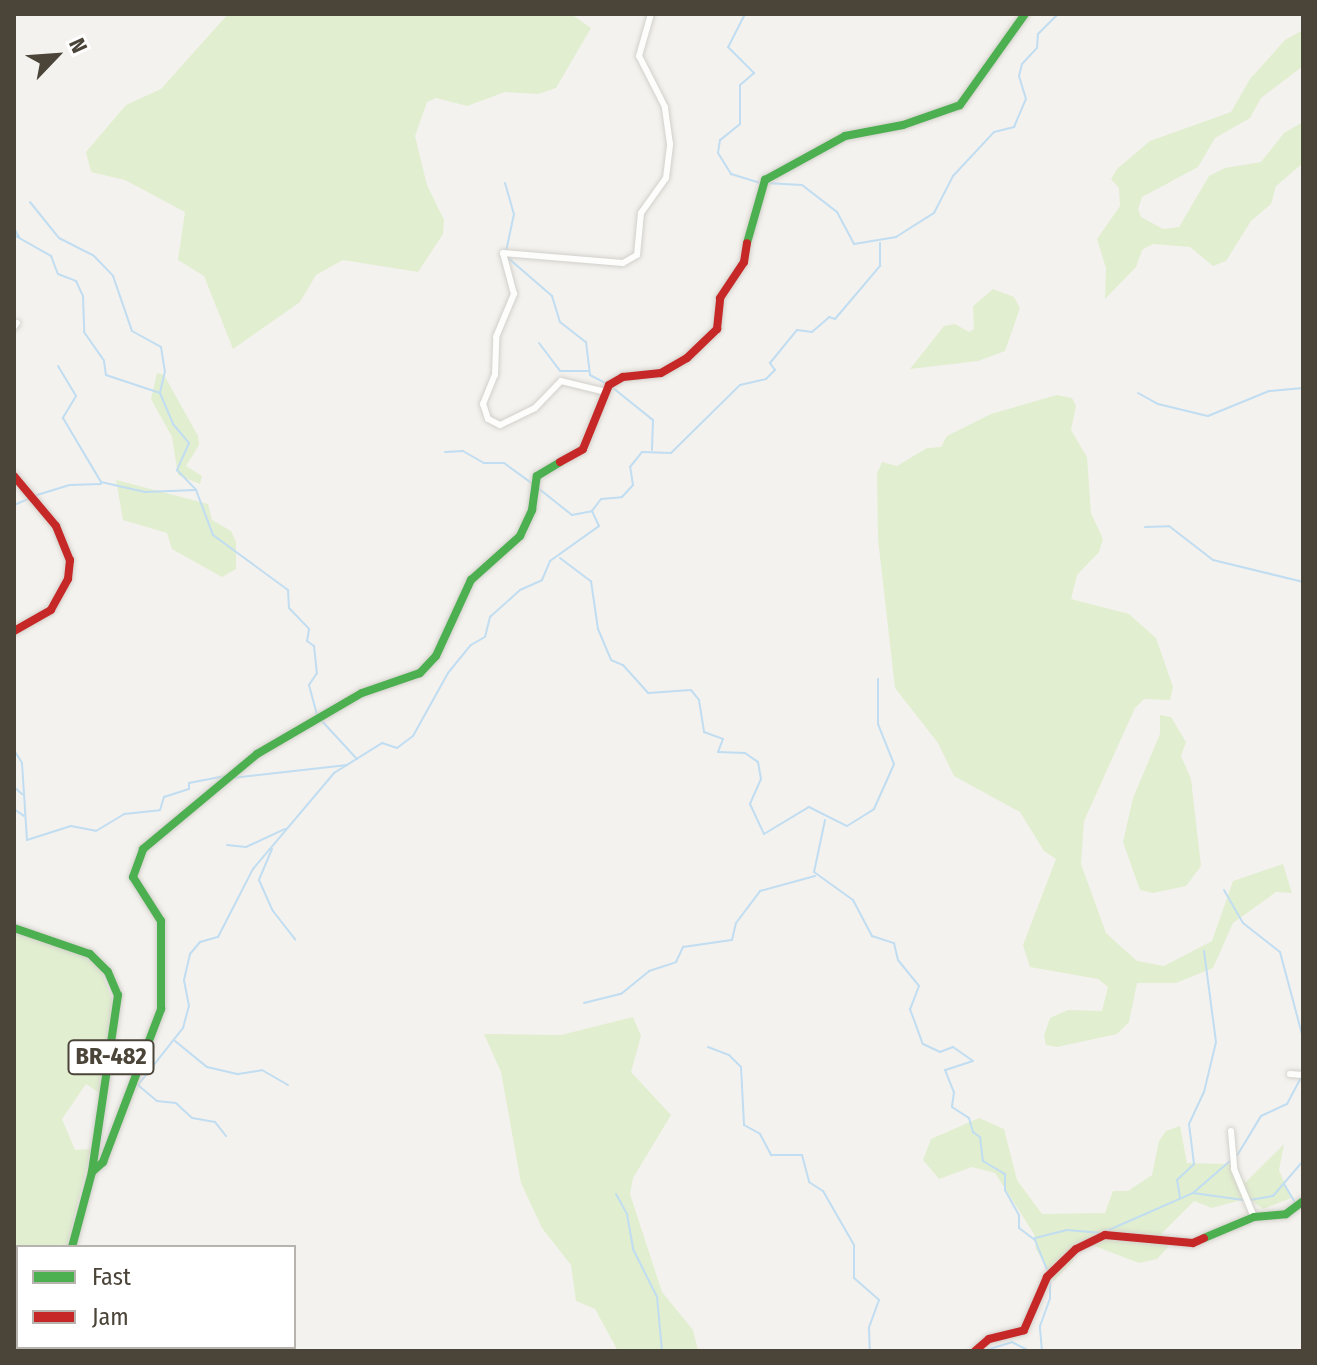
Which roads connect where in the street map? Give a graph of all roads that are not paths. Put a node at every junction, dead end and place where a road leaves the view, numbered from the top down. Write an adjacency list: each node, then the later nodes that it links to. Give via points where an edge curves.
1 (651, 14): 3 (street, via 639,56 665,107 670,144 663,184 641,213 637,255 623,263 503,253 514,294 494,344 495,375 483,404 488,419 500,425 535,408 561,381)
2 (1025, 14): 3 (main road, via 960,105 903,125 845,136 770,175 751,218 740,272 722,293 717,329 674,366 661,373 623,377)
3 (606, 392): 10 (main road, via 583,449 537,476 532,510 520,536 471,580 436,656 420,673 362,693 257,754 143,849 133,877 161,921 161,1009 103,1162)
4 (14, 476): 5 (main road, via 56,526 70,560 68,579 51,610)
5 (14, 631)
6 (14, 928): 10 (main road, BR-482, via 90,954 108,972 118,995)
7 (1290, 1074): 8 (street)
8 (1303, 1075)
9 (1231, 1131): 12 (street, via 1234,1169)
10 (92, 1172): 13 (main road, BR-482)
11 (1303, 1201): 12 (main road, via 1286,1214)
12 (1254, 1217): 14 (main road, via 1193,1243 1105,1235 1076,1249 1047,1277 1024,1330 989,1339)
13 (73, 1245)
14 (975, 1351)

